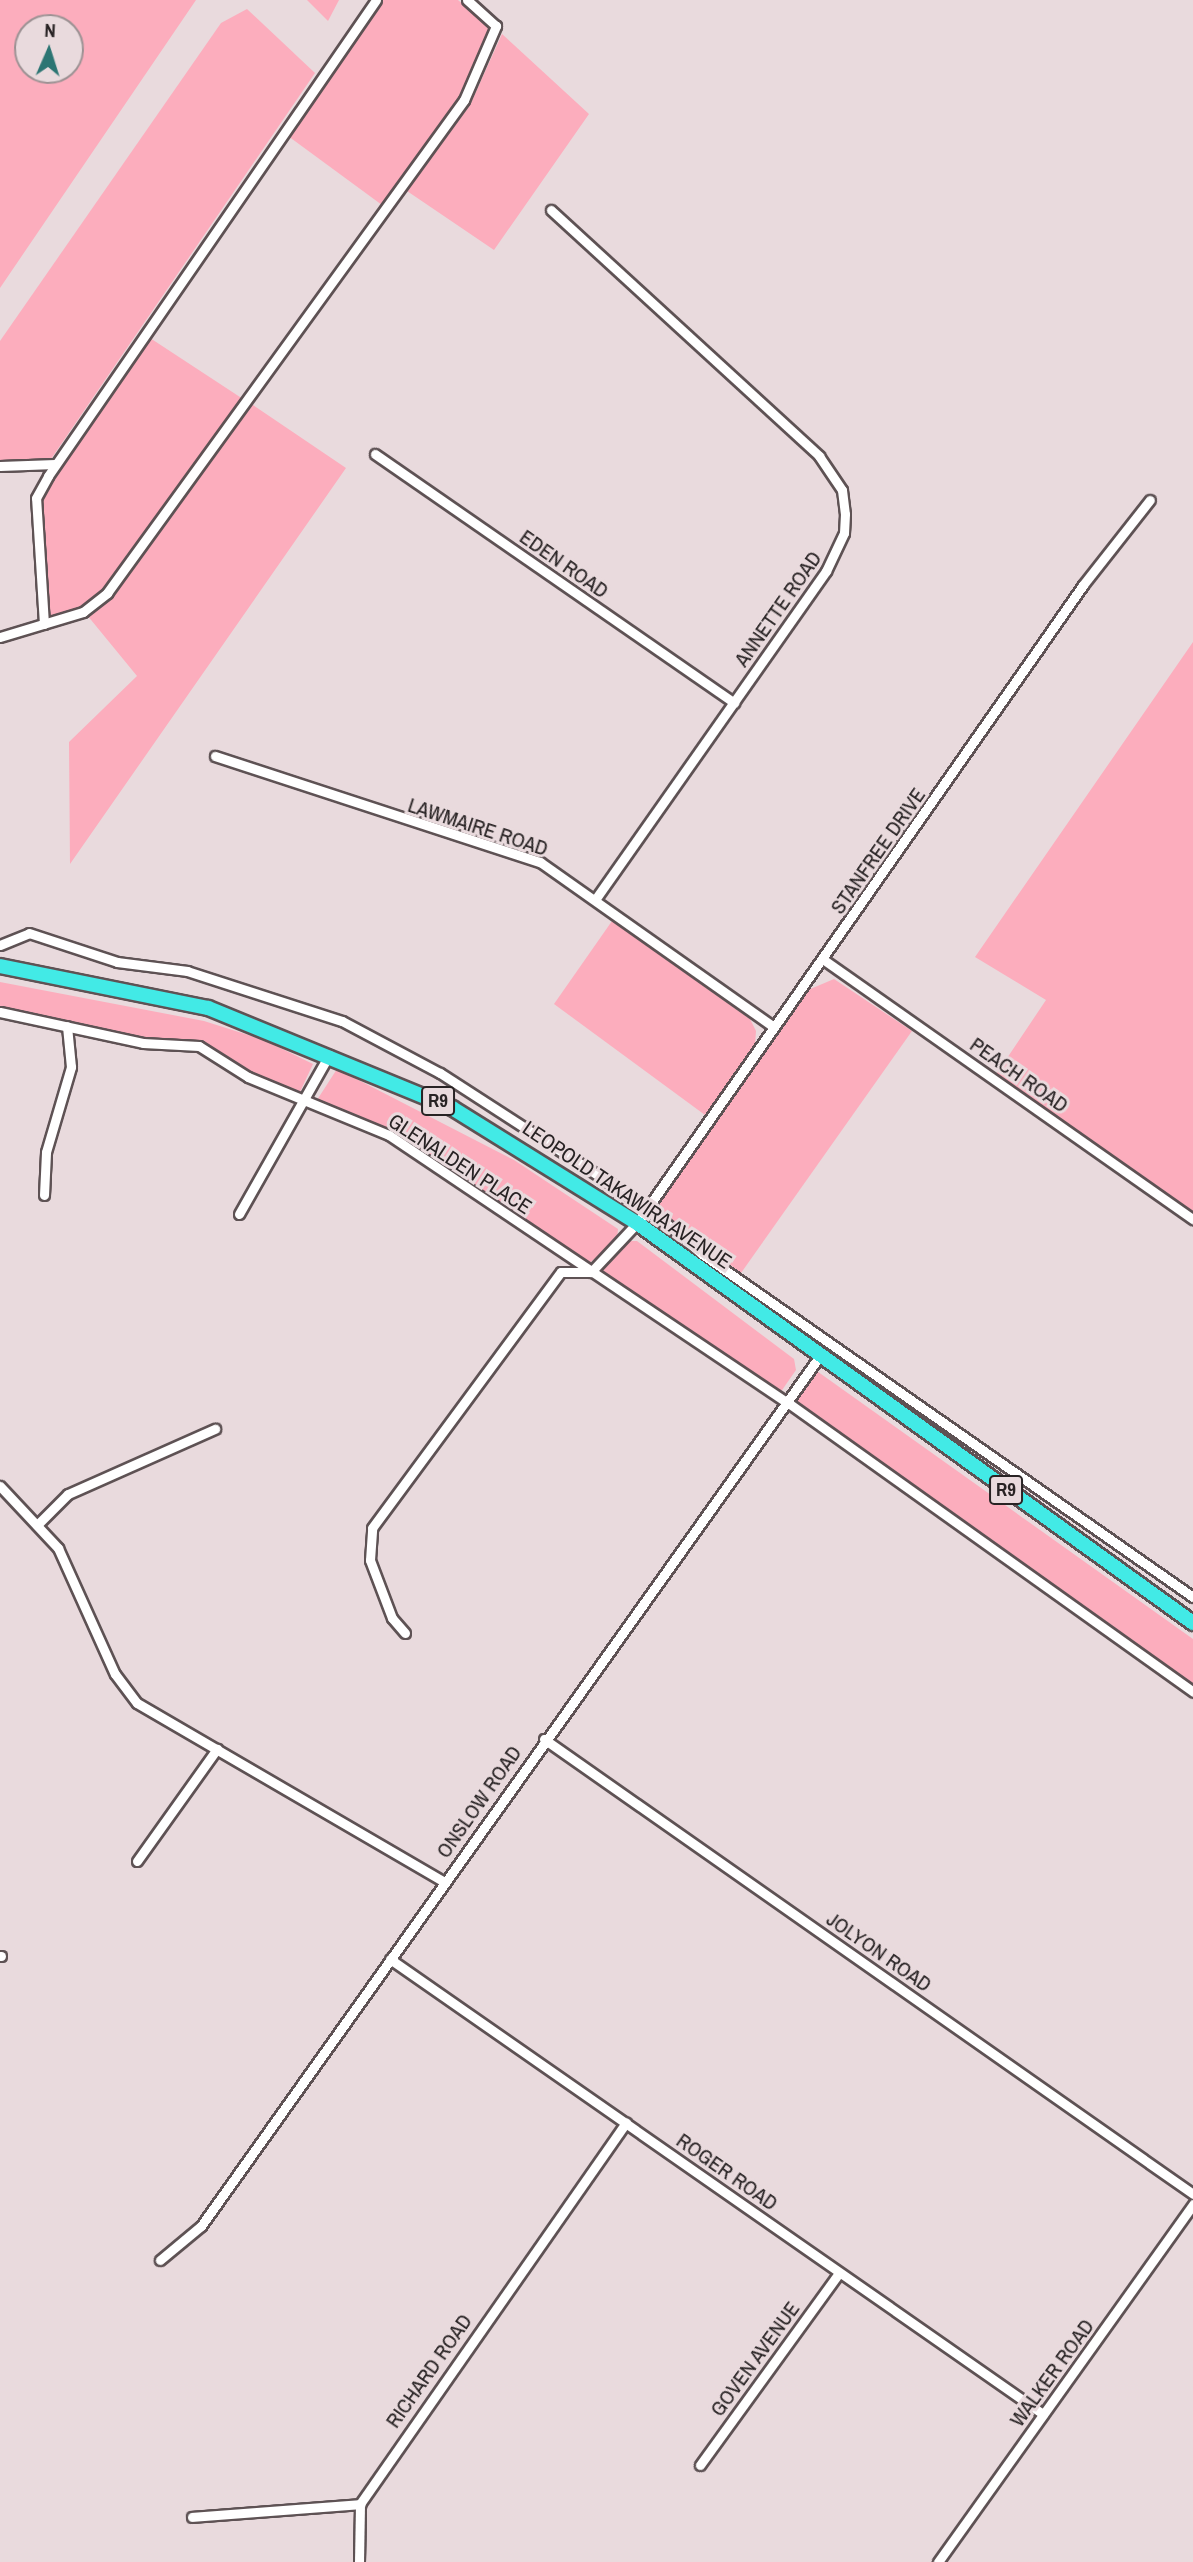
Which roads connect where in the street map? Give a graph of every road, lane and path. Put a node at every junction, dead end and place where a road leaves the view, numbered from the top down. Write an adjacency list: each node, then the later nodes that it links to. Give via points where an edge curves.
1 (376, 0): 5 (street)
2 (467, 0): 8 (street, via 496,26 464,100 107,593 83,612)
3 (551, 211): 10 (street, ANNETTE ROAD, via 819,456 842,490 844,533 837,554)
4 (375, 454): 10 (street, EDEN ROAD)
5 (55, 464): 6 (street); 8 (street, via 36,498)
6 (0, 466)
7 (1150, 500): 14 (street, STANFREE DRIVE, via 1083,584)
8 (44, 624): 9 (street)
9 (0, 636)
10 (734, 703): 12 (street, ANNETTE ROAD)
11 (215, 756): 12 (street, LAWMAIRE ROAD, via 525,856)
12 (597, 897): 18 (street, LAWMAIRE ROAD)
13 (0, 945): 22 (street, via 29,933 117,962 187,971 342,1020 440,1073)
14 (824, 960): 18 (street, STANFREE DRIVE); 24 (street, PEACH ROAD)
15 (0, 966): 19 (highway, LEOPOLD TAKAWIRA AVENUE / R9, via 208,1008)
16 (0, 1012): 17 (street, GLENALDEN PLACE)
17 (67, 1026): 20 (street, GLENALDEN PLACE, via 199,1046 248,1077); 21 (street, via 71,1067 46,1152)
18 (774, 1027): 22 (street, STANFREE DRIVE)
19 (329, 1054): 20 (street); 25 (highway, LEOPOLD TAKAWIRA AVENUE / R9, via 452,1108)
20 (305, 1099): 23 (street); 26 (street, GLENALDEN PLACE, via 389,1135)
21 (44, 1195)
22 (648, 1208): 25 (street, STANFREE DRIVE); 27 (street, via 702,1254)
23 (239, 1214)
24 (1193, 1219)
25 (637, 1223): 26 (street, STANFREE DRIVE); 28 (highway, LEOPOLD TAKAWIRA AVENUE / R9)
26 (592, 1272): 32 (street, GLENALDEN PLACE); 40 (street, via 561,1272 372,1528 370,1560 392,1618)
27 (774, 1301): 28 (street); 29 (street)
28 (762, 1315): 30 (highway, LEOPOLD TAKAWIRA AVENUE / R9)
29 (804, 1323): 30 (street); 34 (street)
30 (792, 1337): 31 (highway, LEOPOLD TAKAWIRA AVENUE / R9)
31 (819, 1357): 32 (street, ONSLOW ROAD); 35 (highway, R9)
32 (787, 1402): 41 (street, GLENALDEN PLACE); 42 (street, ONSLOW ROAD)
33 (215, 1429): 37 (street, via 68,1494)
34 (976, 1446): 35 (street); 38 (street)
35 (952, 1451): 39 (highway, R9)
36 (0, 1486): 37 (street)
37 (38, 1524): 43 (street, via 58,1548 124,1689)
38 (1193, 1597)
39 (1193, 1623)
40 (405, 1633)
41 (1193, 1692)
42 (544, 1739): 45 (street, ONSLOW ROAD); 48 (street, JOLYON ROAD)
43 (216, 1749): 44 (street); 45 (street)
44 (137, 1861)
45 (444, 1882): 46 (street, ONSLOW ROAD)
46 (390, 1959): 47 (street, ROGER ROAD); 50 (street, ONSLOW ROAD, via 201,2226)
47 (626, 2122): 51 (street, ROGER ROAD); 54 (street, RICHARD ROAD)
48 (1193, 2194)
49 (1193, 2204): 52 (street, WALKER ROAD)
50 (160, 2260)
51 (839, 2273): 52 (street, ROGER ROAD); 53 (street, GOVEN AVENUE)
52 (1043, 2414): 57 (street, WALKER ROAD)
53 (700, 2465)
54 (360, 2504): 55 (street); 56 (street)
55 (192, 2517)
56 (359, 2562)
57 (938, 2562)

